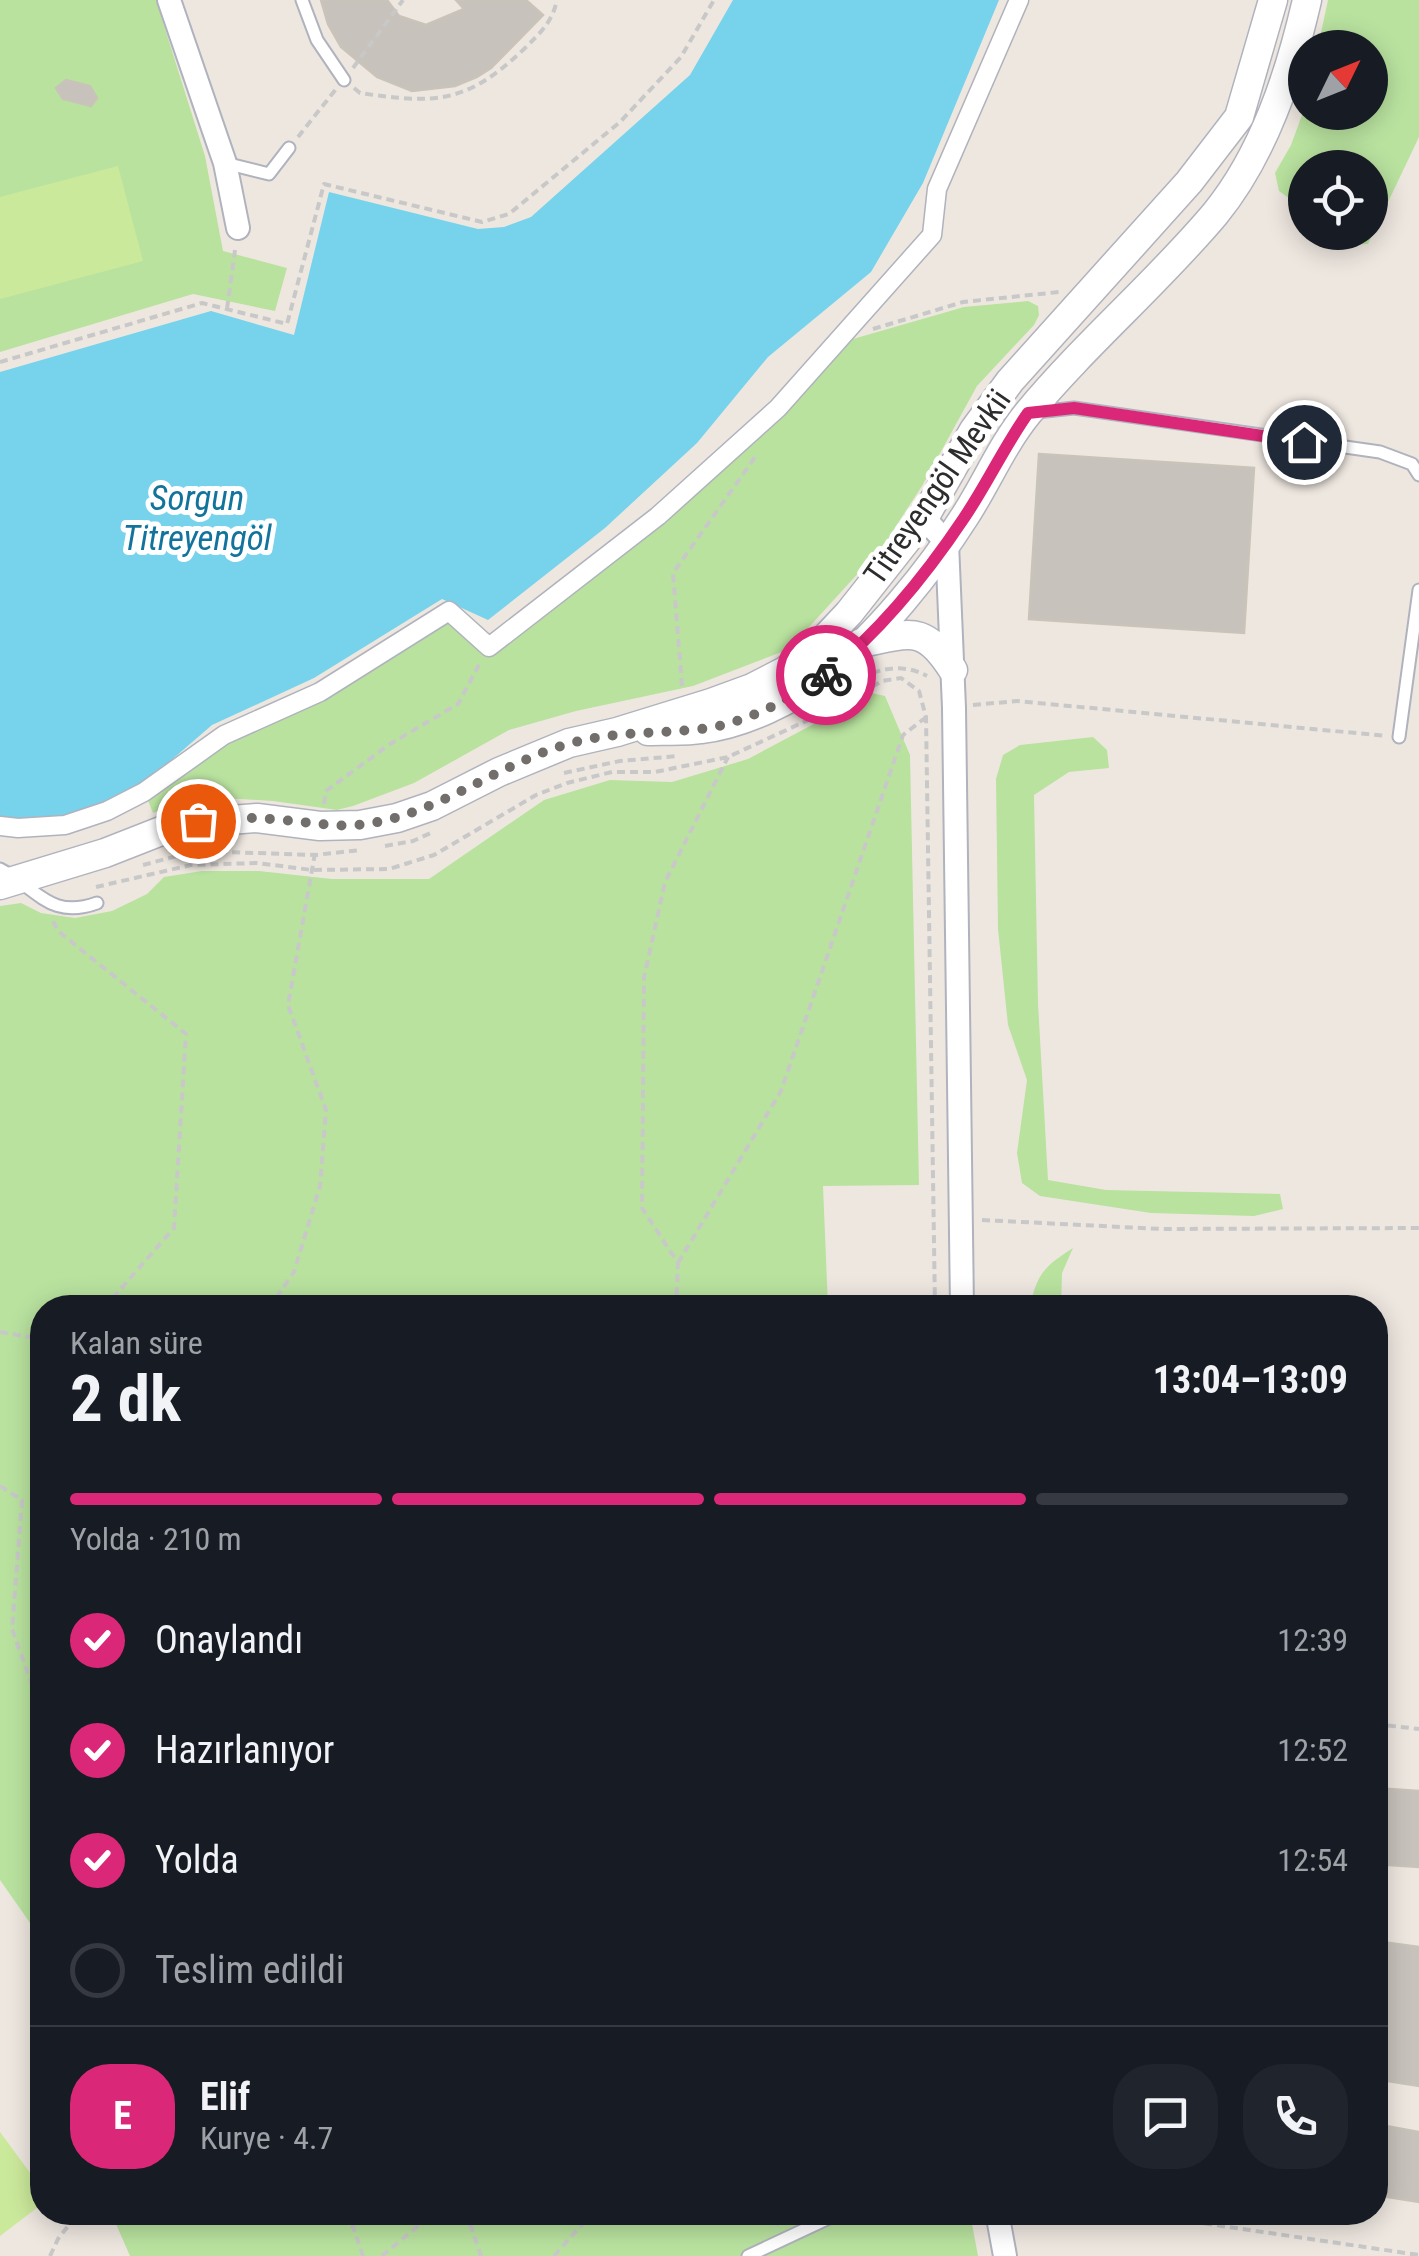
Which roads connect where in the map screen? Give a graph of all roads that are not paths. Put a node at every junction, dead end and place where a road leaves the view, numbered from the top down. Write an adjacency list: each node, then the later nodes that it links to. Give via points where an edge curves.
1 (169, 0): 8 (street)
2 (302, 0): 6 (lane)
3 (1019, 0): 19 (street, via 937,188 932,235 778,408 658,516 489,646 449,611 320,692 224,736 107,812 66,825)
4 (1273, 0): 12 (street, Titreyengöl Mevkii, via 1239,117 1010,381)
5 (1307, 0): 10 (street, Titreyengöl Mevkii, via 1267,130 1217,212)
6 (344, 80)
7 (289, 148): 8 (lane, via 269,174)
8 (225, 163): 9 (street)
9 (238, 228)
10 (1028, 413): 11 (lane, via 1074,408 1380,452 1412,464); 13 (street, Titreyengöl Mevkii)
11 (1419, 476)
12 (924, 518): 13 (street); 17 (street, Titreyengöl Mevkii, via 816,648 784,671)
13 (947, 543): 15 (street, Titreyengöl Mevkii); 16 (street)
14 (1419, 590): 18 (lane)
15 (860, 643): 16 (street, Titreyengöl Mevkii, via 919,636 936,644); 17 (street, Titreyengöl Mevkii, via 825,676 736,720 702,729)
16 (953, 670): 22 (street)
17 (617, 732): 20 (street, Titreyengöl Mevkii, via 551,750 396,818 360,825 257,818 178,824)
18 (1398, 737)
19 (0, 826)
20 (6, 878): 21 (lane, via 58,909)
21 (96, 903)
22 (962, 1295)
23 (814, 2225): 25 (lane)
24 (999, 2225): 26 (street)
25 (748, 2256)
26 (1005, 2256)

